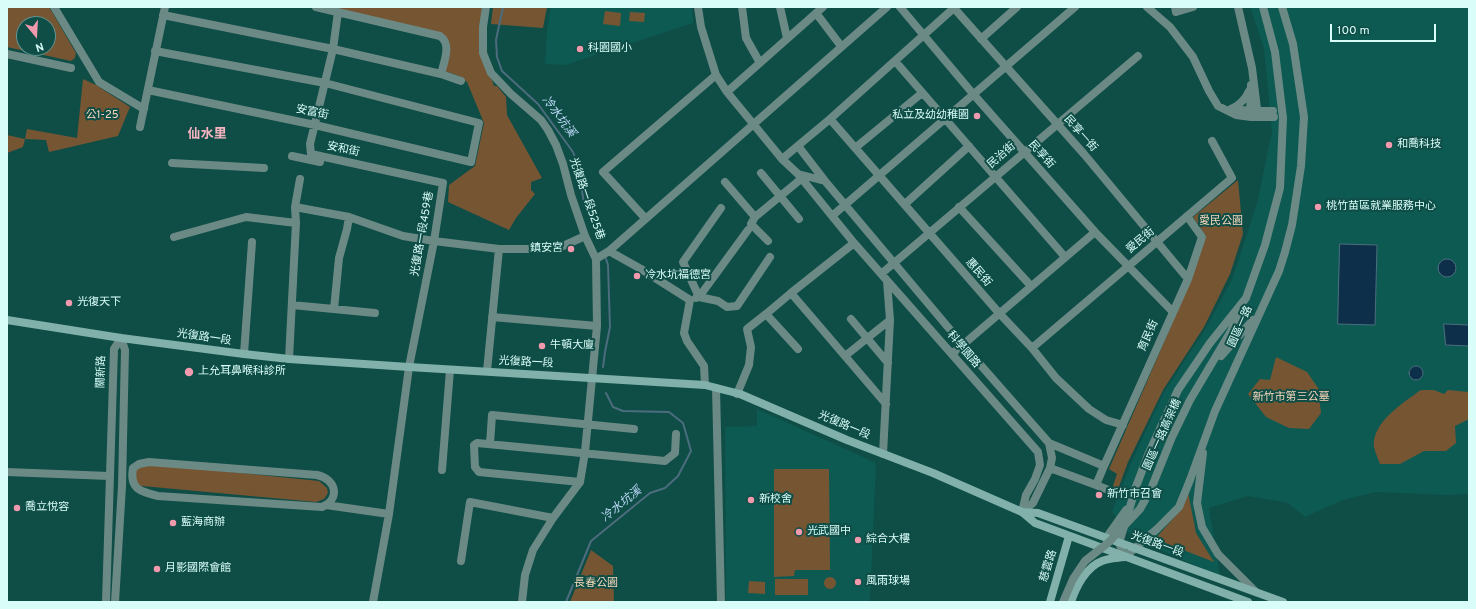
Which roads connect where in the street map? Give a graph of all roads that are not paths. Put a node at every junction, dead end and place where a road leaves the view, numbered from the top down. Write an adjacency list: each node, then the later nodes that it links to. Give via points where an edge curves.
1 (54, 7): 45 (street, via 99,82)
2 (316, 7): 21 (street)
3 (486, 7): 88 (street, 光復路一段525巷, via 483,53 491,73 548,130 556,145)
4 (698, 7): 36 (street, 科學園路, via 701,27)
5 (742, 7): 31 (street, via 746,38)
6 (780, 7): 23 (street)
7 (822, 7): 19 (street)
8 (887, 7): 25 (street)
9 (900, 7): 22 (street, 民享街)
10 (954, 7): 22 (street); 24 (street, 民享一街)
11 (1017, 7): 24 (street)
12 (1075, 7): 32 (street)
13 (1147, 7): 44 (street, via 1170,27 1193,57)
14 (1175, 7): 15 (street, via 1176,12)
15 (1193, 7)
16 (1238, 7): 34 (street)
17 (1263, 7): 108 (street, 園區一路, via 1275,52 1283,118 1282,161 1280,188 1265,245)
18 (1282, 7): 112 (street, 園區一路, via 1293,44 1304,117 1301,166 1292,224 1280,271)
19 (815, 10): 23 (street); 25 (street)
20 (164, 11): 26 (street); 27 (street)
21 (338, 12): 26 (street, 安和街); 35 (street, via 440,36 447,46)
22 (924, 35): 30 (street); 43 (street, 民享街)
23 (787, 38): 31 (street)
24 (981, 39): 32 (street, 民享一街)
25 (842, 46): 51 (street)
26 (333, 49): 35 (street); 38 (street, 安和街)
27 (155, 51): 38 (street); 40 (street)
28 (7, 54): 33 (street)
29 (1138, 56): 52 (street, 民治街)
30 (895, 61): 42 (street); 49 (street)
31 (760, 63): 41 (street)
32 (1006, 67): 43 (street); 52 (street, 民享一街)
33 (71, 68)
34 (1252, 68): 39 (street); 47 (street)
35 (442, 74): 37 (street)
36 (716, 75): 41 (street, 科學園路); 82 (street, via 603,172)
37 (461, 81)
38 (325, 83): 53 (street, 安和街); 53 (street, 安富街, via 479,123 471,162)
39 (1251, 87): 46 (street, via 1245,100); 47 (street)
40 (148, 90): 45 (street); 53 (street, 安富街)
41 (727, 92): 51 (street, 科學園路)
42 (922, 93): 50 (street); 58 (street)
43 (974, 95): 50 (street); 59 (street, 民享街)
44 (1218, 106): 46 (street); 47 (street, via 1236,115)
45 (144, 108): 54 (street)
46 (1231, 109): 47 (street)
47 (1254, 114): 48 (street)
48 (1274, 114)
49 (830, 119): 56 (street); 58 (street, 惠民街)
50 (945, 119): 57 (street); 65 (street)
51 (752, 124): 61 (street, 科學園路); 82 (street)
52 (1056, 124): 59 (street, 民治街); 94 (street, 民享一街, via 1107,181)
53 (315, 125): 71 (street, 安和街, via 310,144 311,154)
54 (140, 127)
55 (1212, 141): 79 (street, 愛民街, via 1232,178)
56 (798, 146): 61 (street); 69 (street, 科學園路)
57 (969, 146): 67 (street); 74 (street)
58 (855, 148): 65 (street, 惠民街)
59 (1024, 152): 67 (street, 民治街); 86 (street, 民享街)
60 (292, 156): 71 (street, 光復路一段459巷, via 404,180)
61 (782, 159): 66 (street, 科學園路)
62 (172, 164): 63 (street)
63 (264, 168)
64 (761, 173): 72 (street)
65 (878, 175): 73 (street); 74 (street, 惠民街)
66 (800, 176): 69 (street, 科學園路); 72 (street); 78 (street, 科學園路)
67 (995, 177): 75 (street, 民治街); 98 (street)
68 (300, 179): 76 (street)
69 (825, 181): 73 (street, 科學園路)
70 (725, 182): 81 (street)
71 (443, 183): 90 (street, 光復路一段459巷)
72 (780, 196): 81 (street); 83 (street)
73 (845, 204): 78 (street); 100 (street, 科學園路)
74 (905, 204): 87 (street, 惠民街)
75 (959, 206): 87 (street, 民治街); 105 (street)
76 (295, 207): 80 (street); 84 (street)
77 (721, 208): 107 (street, via 683,262)
78 (832, 216): 93 (street, 科學園路)
79 (1187, 216): 94 (street, 愛民街); 103 (street, 育民街, via 1202,237)
80 (349, 217): 90 (street, via 403,236); 111 (street, via 339,258)
81 (755, 217): 91 (street, via 751,224)
82 (645, 218): 96 (street)
83 (798, 219)
84 (296, 224): 89 (street, via 246,217); 110 (street)
85 (748, 230): 107 (street)
86 (1094, 232): 98 (street); 101 (street, 民享街)
87 (929, 233): 100 (street, 民治街); 116 (street, 惠民街)
88 (585, 236): 95 (street, via 552,249); 99 (street, 光復路一段525巷)
89 (174, 237)
90 (434, 241): 95 (street); 132 (street, 光復路一段459巷)
91 (768, 241)
92 (252, 242): 127 (street)
93 (854, 243): 102 (street, 科學園路); 106 (street)
94 (1156, 243): 101 (street, 愛民街); 103 (street, 民享一街)
95 (499, 249): 117 (street)
96 (609, 251): 99 (street); 109 (street, via 641,268)
97 (770, 257): 107 (street, via 737,306 727,307 718,301)
98 (1065, 257): 105 (street)
99 (596, 259): 121 (street, 光復路一段525巷)
100 (893, 263): 102 (street, 民治街); 124 (street, 科學園路)
101 (1128, 266): 113 (street, 民享街); 125 (street, 愛民街)
102 (881, 274): 104 (street, 科學園路)
103 (1188, 279): 113 (street, 育民街)
104 (887, 281): 120 (street); 128 (street, 科學園路)
105 (1031, 286): 116 (street)
106 (791, 293): 115 (street); 129 (street)
107 (699, 297): 109 (street)
108 (1246, 298): 133 (street, via 1231,331); 161 (street, 園區一路, via 1210,343 1178,390)
109 (690, 300): 137 (street, via 684,333 704,366)
110 (292, 305): 111 (street); 130 (street)
111 (334, 309): 114 (street)
112 (1261, 310): 133 (street); 145 (street, 園區一路)
113 (1172, 311): 142 (street, 育民街)
114 (375, 313)
115 (766, 314): 126 (street); 139 (street, via 748,329 751,347 749,365)
116 (999, 314): 124 (street); 125 (street, 惠民街)
117 (492, 317): 121 (street); 135 (street)
118 (851, 319): 123 (street)
119 (7, 320): 122 (main road, 光復路一段)
120 (890, 320): 123 (street); 131 (street)
121 (597, 326): 136 (street, 光復路一段525巷)
122 (121, 338): 127 (main road, 光復路一段); 151 (street, 關新路, via 126,350); 156 (street, 關新路, via 114,349)
123 (868, 338): 129 (street); 131 (street)
124 (963, 344): 128 (street); 146 (street, 科學園路)
125 (1032, 348): 142 (street, 惠民街, via 1056,378 1089,409 1106,420)
126 (798, 349)
127 (244, 354): 130 (main road, 光復路一段)
128 (952, 354): 164 (street, 科學園路, via 1038,452 1040,465 1026,495)
129 (845, 356): 140 (street)
130 (289, 359): 132 (main road, 光復路一段)
131 (888, 362): 140 (street)
132 (409, 367): 134 (main road, 光復路一段); 165 (street, 光復路一段459巷)
133 (1209, 368): 180 (street, 園區一路高架橋, bridge, via 1172,437 1140,510 1109,542 1085,561 1073,579)
134 (450, 370): 135 (main road, 光復路一段); 154 (street)
135 (487, 371): 136 (main road, 光復路一段)
136 (592, 378): 137 (main road, 光復路一段); 141 (street, 光復路一段525巷)
137 (705, 385): 138 (main road, 光復路一段)
138 (716, 388): 139 (main road, 光復路一段); 178 (street)
139 (737, 394): 149 (main road, 光復路一段)
140 (886, 404): 149 (street)
141 (587, 423): 143 (street); 147 (street, via 492,414); 148 (street, 光復路一段525巷)
142 (1123, 425): 150 (street, 育民街)
143 (634, 428)
144 (676, 434): 148 (street, via 675,453 665,461)
145 (1205, 437): 170 (street, 園區一路, via 1178,507); 173 (street, via 1197,503 1202,527 1218,554)
146 (1049, 443): 150 (street, 科學園路); 153 (street, via 1052,458)
147 (490, 444): 148 (street); 157 (street, via 474,445 476,467 479,472)
148 (585, 452): 157 (street, 光復路一段525巷)
149 (884, 454): 164 (main road, 光復路一段)
150 (1104, 466): 158 (street)
151 (123, 467): 152 (street); 159 (street, 關新路)
152 (133, 468): 160 (street, via 131,477); 163 (street, via 149,462 317,475 328,478 332,483 333,494 331,501)
153 (1050, 468): 158 (street); 164 (street, via 1033,503)
154 (442, 470)
155 (7, 472): 156 (street)
156 (109, 476): 174 (street, 關新路)
157 (580, 482): 166 (street)
158 (1096, 485): 162 (street)
159 (122, 486): 160 (street); 175 (street, 關新路)
160 (135, 487): 163 (street, via 146,493 164,497 316,507)
161 (1136, 488): 168 (street, 園區一路, via 1125,512); 169 (street, 園區一路)
162 (1116, 493)
163 (326, 505): 165 (street)
164 (1022, 512): 167 (main road, 光復路一段, via 1035,523); 168 (main road, 光復路一段, via 1038,513)
165 (389, 514): 176 (street, 光復路一段459巷)
166 (553, 518): 172 (street, via 470,502); 177 (street, via 533,550 525,574)
167 (1069, 536): 171 (main road, 光復路一段); 179 (main road, 慈雲路)
168 (1106, 538): 169 (main road, 光復路一段)
169 (1119, 543): 170 (main road, 光復路一段); 171 (street)
170 (1134, 549): 171 (street, 園區一路); 173 (main road, 光復路一段)
171 (1125, 557): 181 (main road, via 1102,561 1088,569); 182 (main road, 光復路一段)
172 (461, 561)
173 (1256, 593): 183 (main road, 光復路一段)
174 (106, 602)
175 (115, 602)
176 (373, 602)
177 (522, 602)
178 (721, 602)
179 (1050, 602)
180 (1063, 602)
181 (1071, 602)
182 (1248, 602)
183 (1283, 602)

